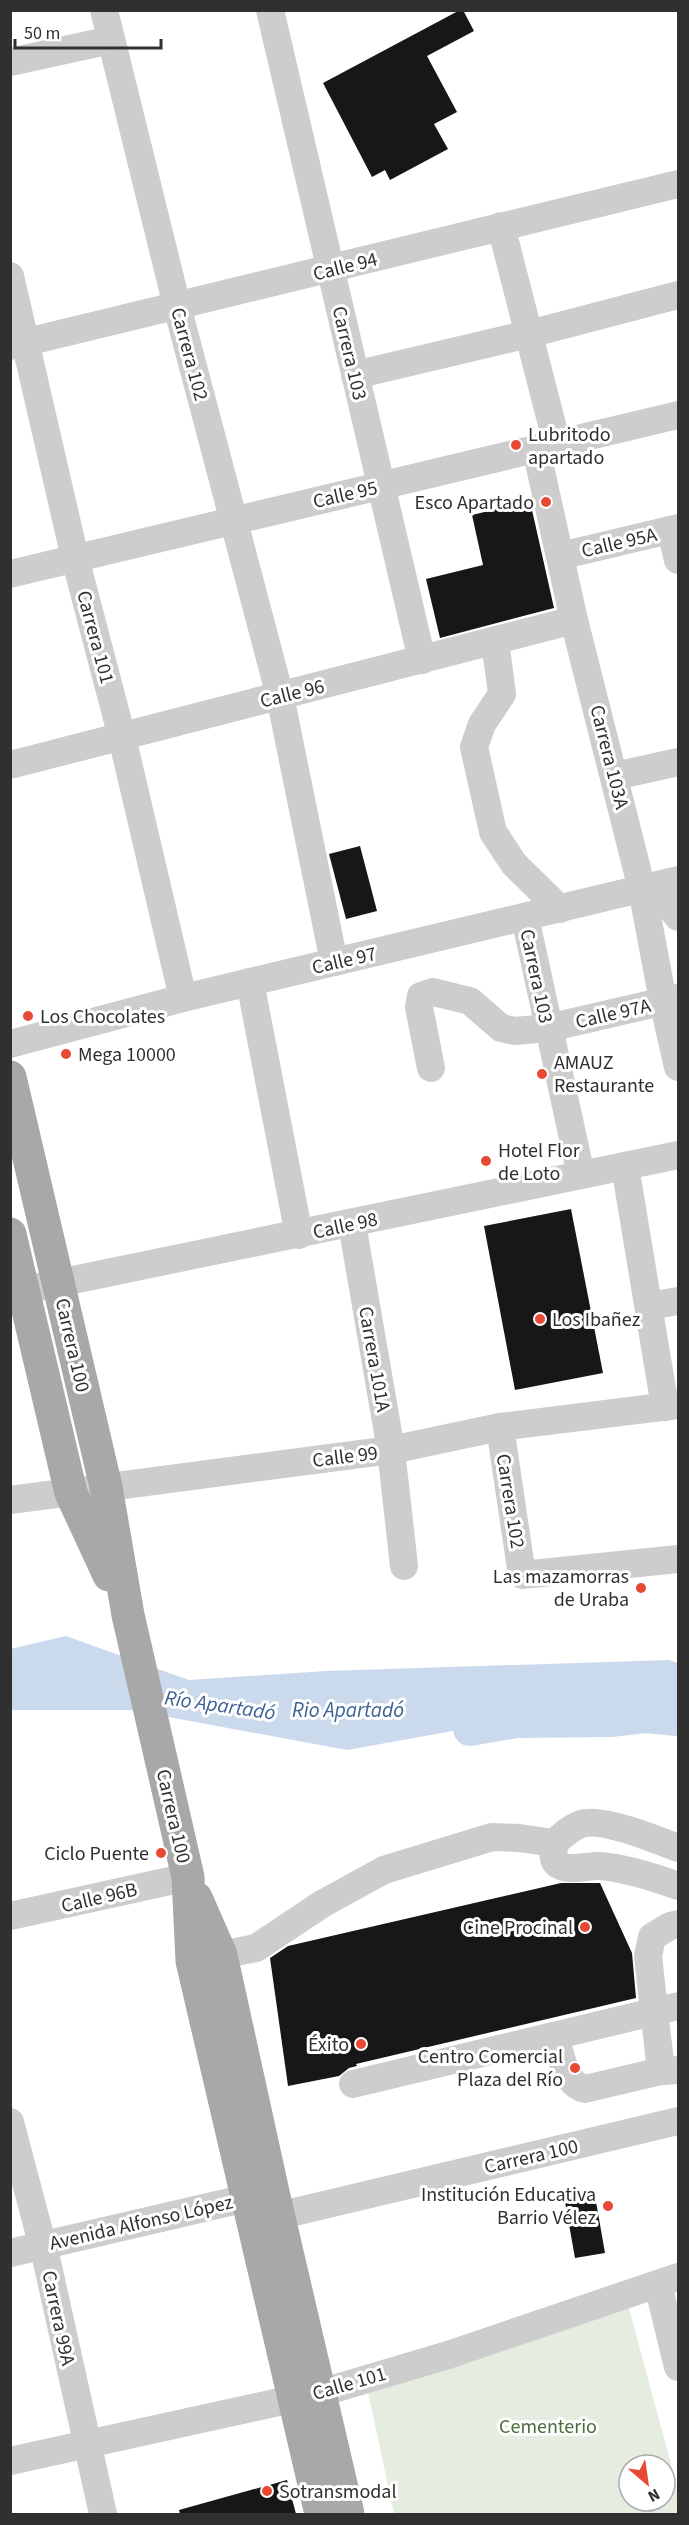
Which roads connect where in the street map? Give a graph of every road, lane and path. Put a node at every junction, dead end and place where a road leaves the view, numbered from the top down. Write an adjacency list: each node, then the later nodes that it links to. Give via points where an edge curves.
1 (104, 10): 3 (street, Carrera 102)
2 (270, 10): 7 (street, Carrera 103)
3 (111, 40): 4 (street); 10 (street, Carrera 102)
4 (10, 62)
5 (678, 184): 6 (street, Calle 94)
6 (501, 226): 7 (street, Calle 94); 11 (street, Carrera 103A)
7 (331, 270): 10 (street, Calle 94); 13 (street, Carrera 103)
8 (10, 276): 12 (street, Carrera 101)
9 (678, 295): 11 (street)
10 (177, 306): 12 (street, Calle 94); 17 (street, Carrera 102)
11 (529, 334): 13 (street); 15 (street, Carrera 103A)
12 (18, 344): 20 (street, Carrera 101)
13 (355, 375): 16 (street, Carrera 103)
14 (678, 415): 15 (street, Calle 95)
15 (547, 446): 16 (street, Calle 95); 19 (street, Carrera 103A)
16 (381, 486): 17 (street, Calle 95); 25 (street, Carrera 103)
17 (233, 521): 20 (street, Calle 95); 26 (street, Carrera 102)
18 (675, 529): 19 (street, Calle 95A); 21 (street)
19 (560, 556): 23 (street, Carrera 103A)
20 (75, 558): 22 (street, Calle 95); 27 (street, Carrera 101)
21 (678, 560)
22 (10, 574)
23 (574, 620): 24 (street, Calle 96); 30 (street, Carrera 103A)
24 (495, 641): 25 (street, Calle 96); 32 (street, via 502,694 474,747 493,832 514,864)
25 (422, 660): 26 (street, Calle 96)
26 (280, 696): 27 (street, Calle 96); 35 (street, Carrera 102)
27 (122, 737): 29 (street, Calle 96); 37 (street, Carrera 101)
28 (678, 762): 30 (street)
29 (10, 765)
30 (615, 776): 31 (street, Carrera 103A)
31 (658, 885): 32 (street, Calle 97); 34 (street); 38 (street, Carrera 103A)
32 (560, 909): 33 (street, Calle 97)
33 (525, 917): 35 (street, Calle 97); 39 (street, Carrera 103)
34 (678, 917)
35 (334, 962): 36 (street, Calle 97)
36 (250, 982): 37 (street, Calle 97); 49 (street)
37 (183, 998): 40 (street, Calle 97)
38 (671, 1000): 39 (street, Calle 97A); 41 (street, Carrera 103A)
39 (548, 1028): 42 (street, Calle 97A, via 501,1028 470,1001 433,992 421,996 419,1007); 46 (street, Carrera 103)
40 (10, 1044)
41 (678, 1067)
42 (431, 1068)
43 (10, 1077): 50 (main road, Carrera 100)
44 (678, 1155): 45 (street, Calle 98)
45 (625, 1166): 46 (street, Calle 98); 53 (street)
46 (581, 1175): 47 (street, Calle 98)
47 (352, 1224): 49 (street, Calle 98); 56 (street, Carrera 101A)
48 (10, 1234): 51 (main road, Carrera 100)
49 (299, 1235): 50 (street, Calle 98)
50 (59, 1284): 51 (street, Calle 98); 57 (main road, Carrera 100)
51 (17, 1292): 58 (main road, Carrera 100)
52 (678, 1301): 53 (street)
53 (649, 1306): 54 (street)
54 (672, 1406): 55 (street, Calle 99)
55 (500, 1427): 56 (street, Calle 99); 60 (street, Carrera 102, via 522,1575)
56 (391, 1450): 57 (street, Calle 99); 61 (street, Carrera 101A)
57 (106, 1487): 58 (street, Calle 99); 62 (main road, Carrera 100)
58 (71, 1492): 59 (street, Calle 99); 62 (main road, Carrera 100)
59 (10, 1500)
60 (678, 1559)
61 (404, 1566)
62 (128, 1615): 65 (main road, Carrera 100)
63 (554, 1844): 64 (street, via 584,1823 619,1827); 66 (street, via 555,1862 566,1868 599,1866 655,1877); 69 (street, via 492,1837 384,1870 322,1904 256,1948)
64 (678, 1848)
65 (188, 1877): 67 (street, Calle 96B); 69 (main road, Carrera 100); 76 (main road, Carrera 100, via 192,1961)
66 (678, 1886)
67 (10, 1916)
68 (678, 1924): 70 (street, via 652,1937 648,1956)
69 (221, 1955): 76 (main road, Carrera 100)
70 (666, 2009): 71 (street); 72 (street)
71 (555, 2036): 72 (street, via 576,2087 585,2089); 73 (street)
72 (670, 2070)
73 (353, 2084)
74 (678, 2121): 76 (street, Carrera 100)
75 (10, 2122): 77 (street, Carrera 99A)
76 (263, 2207): 77 (street, Avenida Alfonso López); 81 (main road, Carrera 100)
77 (41, 2245): 78 (street, Avenida Alfonso López); 82 (street, Carrera 99A)
78 (10, 2253)
79 (668, 2281): 80 (street); 81 (street, Calle 101, via 448,2355)
80 (678, 2367)
81 (307, 2395): 82 (street, Calle 101); 85 (main road, Carrera 100); 86 (main road, Carrera 100)
82 (87, 2445): 83 (street, Calle 101); 84 (street, Carrera 99A)
83 (10, 2461)
84 (103, 2514)
85 (321, 2514)
86 (348, 2514)

